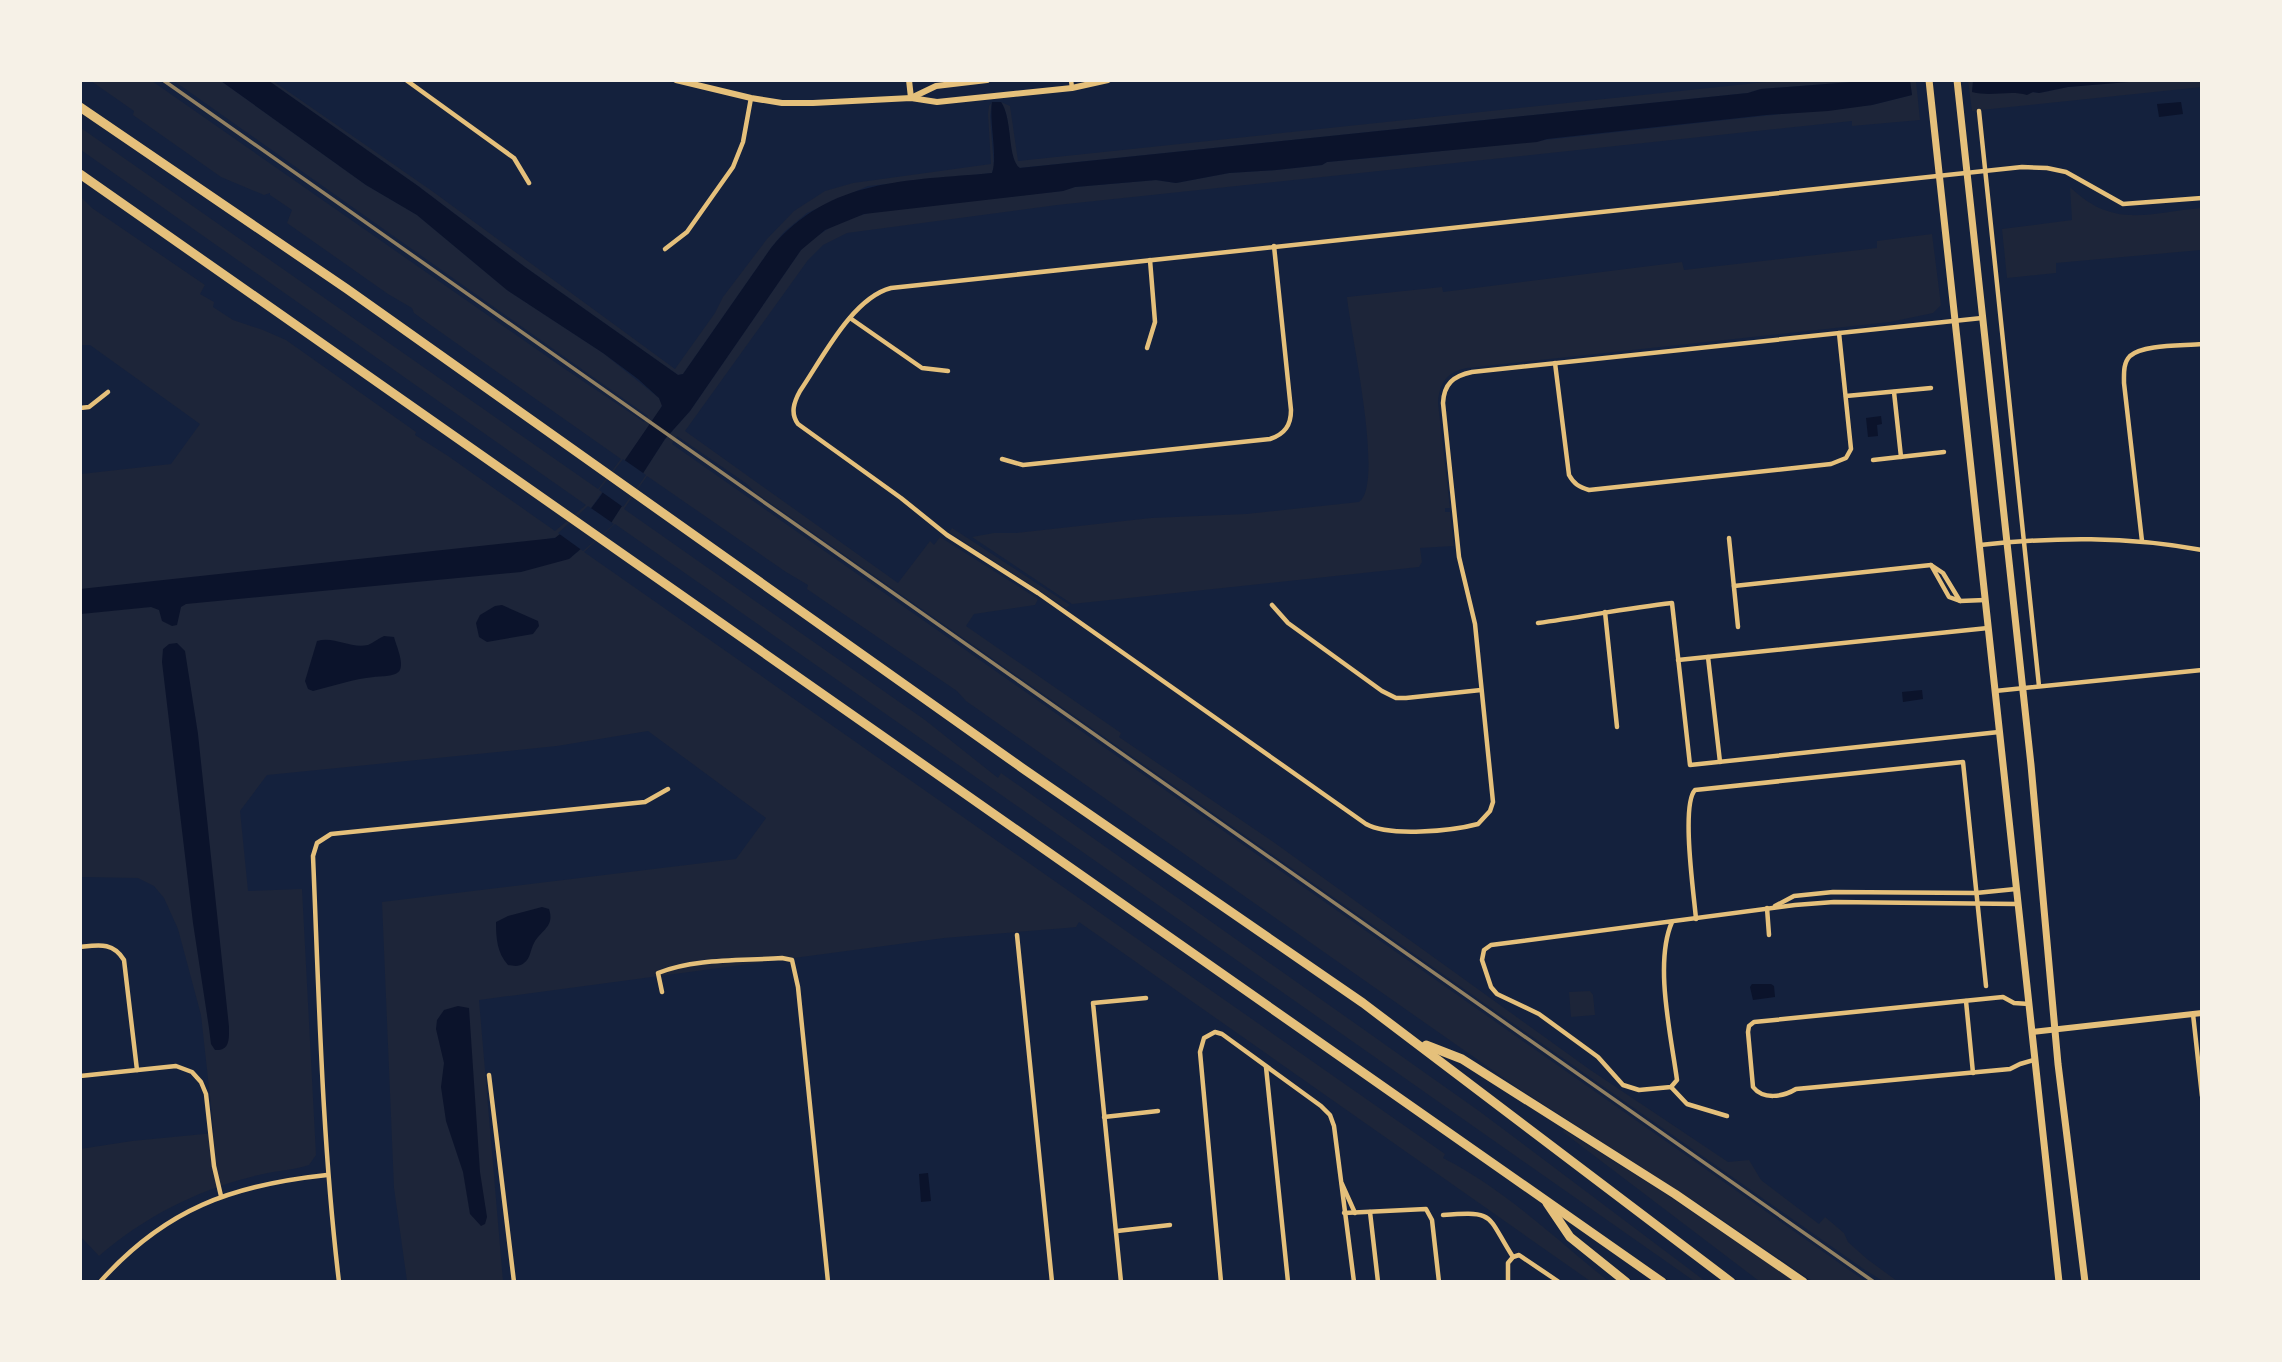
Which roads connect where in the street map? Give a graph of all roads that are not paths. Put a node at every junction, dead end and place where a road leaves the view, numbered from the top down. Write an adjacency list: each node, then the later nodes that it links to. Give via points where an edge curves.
1 (405, 80): 8 (street)
2 (676, 80): 12 (street)
3 (909, 80): 10 (street)
4 (987, 80): 10 (street, via 936,86)
5 (1108, 80): 9 (street)
6 (1929, 80): 19 (main road)
7 (1957, 80): 17 (main road)
8 (413, 83): 20 (street, via 514,159)
9 (1072, 84): 10 (street, via 937,102)
10 (911, 98): 12 (street, via 834,103)
11 (80, 99): 15 (highway)
12 (751, 99): 23 (street, via 733,167 687,232)
13 (80, 107): 15 (highway)
14 (1979, 111): 16 (street)
15 (108, 126): 85 (highway)
16 (1984, 171): 17 (street); 21 (street, via 2059,170 2123,204); 43 (street)
17 (1967, 173): 19 (street); 26 (main road)
18 (80, 174): 100 (highway)
19 (1939, 176): 22 (street); 27 (main road)
20 (529, 183)
21 (2202, 198)
22 (1274, 246): 24 (street); 40 (street, via 1291,410 1287,429 1272,439 1256,441 1023,465)
23 (665, 249)
24 (1150, 260): 25 (street, via 891,288 863,302); 30 (street, via 1155,322)
25 (850, 318): 32 (street, via 922,368); 60 (street, via 800,391 794,404 798,424 947,536 1038,593 1366,824 1380,831 1401,832 1474,825 1487,815 1493,797)
26 (1983, 318): 27 (street); 45 (main road)
27 (1955, 321): 28 (street); 46 (main road)
28 (1839, 333): 31 (street); 36 (street)
29 (2202, 344): 44 (street, via 2138,351 2128,359 2124,371)
30 (1147, 348)
31 (1555, 363): 36 (street, via 1569,475 1577,485 1589,489 1831,464 1846,458 1851,449); 60 (street, via 1464,373 1448,383 1443,403 1459,557 1475,624)
32 (948, 371)
33 (1931, 388): 35 (street)
34 (108, 391): 37 (street, via 89,407)
35 (1894, 392): 36 (street); 39 (street)
36 (1846, 396)
37 (80, 408)
38 (1944, 452): 39 (street)
39 (1900, 457): 41 (street)
40 (1002, 459)
41 (1873, 460)
42 (1729, 538): 48 (street)
43 (2023, 541): 44 (street); 45 (street); 58 (street)
44 (2142, 541): 47 (street)
45 (2007, 542): 46 (street); 59 (main road)
46 (1979, 545): 49 (main road)
47 (2202, 550)
48 (1734, 586): 49 (street, via 1931,565 1949,597); 53 (street)
49 (1985, 600): 54 (main road)
50 (1272, 605): 60 (street, via 1289,623 1394,697)
51 (1605, 612): 52 (street); 56 (street, via 1672,603); 62 (street)
52 (1538, 623)
53 (1738, 627)
54 (1988, 628): 55 (street); 61 (main road)
55 (1709, 657): 56 (street); 64 (street)
56 (1678, 660): 64 (street, via 1690,765)
57 (2202, 670): 58 (street)
58 (2039, 686): 59 (street)
59 (2022, 688): 61 (street); 83 (main road)
60 (1481, 690)
61 (1995, 691): 63 (main road)
62 (1617, 727)
63 (1999, 733): 64 (street); 66 (main road)
64 (1720, 762)
65 (668, 789): 97 (street, via 645,802 331,834 317,843 313,856)
66 (2016, 889): 67 (street); 69 (main road)
67 (1976, 893): 68 (street); 70 (street, via 1833,892 1794,896); 71 (street, via 1963,762 1695,790 1689,798 1689,831)
68 (1977, 902): 69 (street); 70 (street, via 1833,902); 76 (street)
69 (2018, 904): 80 (main road)
70 (1769, 908): 71 (street); 74 (street)
71 (1696, 919): 72 (street)
72 (1672, 922): 92 (street, via 1664,972 1677,1080); 92 (street, via 1491,945 1482,957 1497,994 1549,1021 1598,1057 1623,1084 1639,1090)
73 (1017, 935): 113 (street)
74 (1769, 936)
75 (80, 947): 88 (street, via 107,945 118,951 126,965)
76 (1986, 986)
77 (662, 992): 112 (street, via 657,973 666,970 708,963 792,960)
78 (1146, 998): 96 (street, via 1093,1003)
79 (1966, 1001): 80 (street, via 2003,997); 89 (street); 89 (street, via 1754,1022 1748,1032 1753,1087 1766,1096 1796,1089)
80 (2029, 1004): 84 (main road)
81 (2202, 1013): 82 (street)
82 (2193, 1014): 83 (street); 93 (street)
83 (2055, 1030): 84 (street); 126 (main road)
84 (2032, 1032): 86 (main road)
85 (1415, 1041): 124 (highway); 125 (highway, via 1462,1059 1675,1194)
86 (2035, 1060): 89 (street, via 2010,1069); 108 (main road)
87 (1266, 1067): 98 (street, via 1330,1115); 115 (street, via 1222,1034 1215,1032 1203,1041 1200,1052); 116 (street)
88 (137, 1070): 91 (street); 99 (street, via 180,1066 201,1082)
89 (1973, 1073)
90 (489, 1075): 111 (street)
91 (80, 1076)
92 (1671, 1087): 95 (street, via 1687,1104)
93 (2202, 1097)
94 (1158, 1111): 96 (street)
95 (1727, 1116)
96 (1104, 1117): 106 (street)
97 (327, 1175): 99 (street, via 256,1185); 110 (street)
98 (1342, 1183): 102 (street); 103 (street)
99 (221, 1196): 109 (street, via 152,1233)
100 (1542, 1196): 122 (highway, via 1570,1237); 123 (highway)
101 (1370, 1212): 103 (street); 118 (street); 119 (street, via 1426,1209 1432,1216)
102 (1344, 1213): 103 (street); 117 (street)
103 (1355, 1213)
104 (1443, 1215): 107 (street, via 1485,1216)
105 (1170, 1225): 106 (street)
106 (1117, 1231): 114 (street)
107 (1513, 1257): 120 (street, via 1507,1266); 121 (street, via 1523,1256)
108 (2061, 1281)
109 (100, 1282)
110 (339, 1282)
111 (514, 1282)
112 (828, 1282)
113 (1052, 1282)
114 (1121, 1282)
115 (1221, 1282)
116 (1288, 1282)
117 (1354, 1282)
118 (1378, 1282)
119 (1439, 1282)
120 (1508, 1282)
121 (1559, 1282)
122 (1626, 1282)
123 (1662, 1282)
124 (1731, 1282)
125 (1803, 1282)
126 (2085, 1282)

